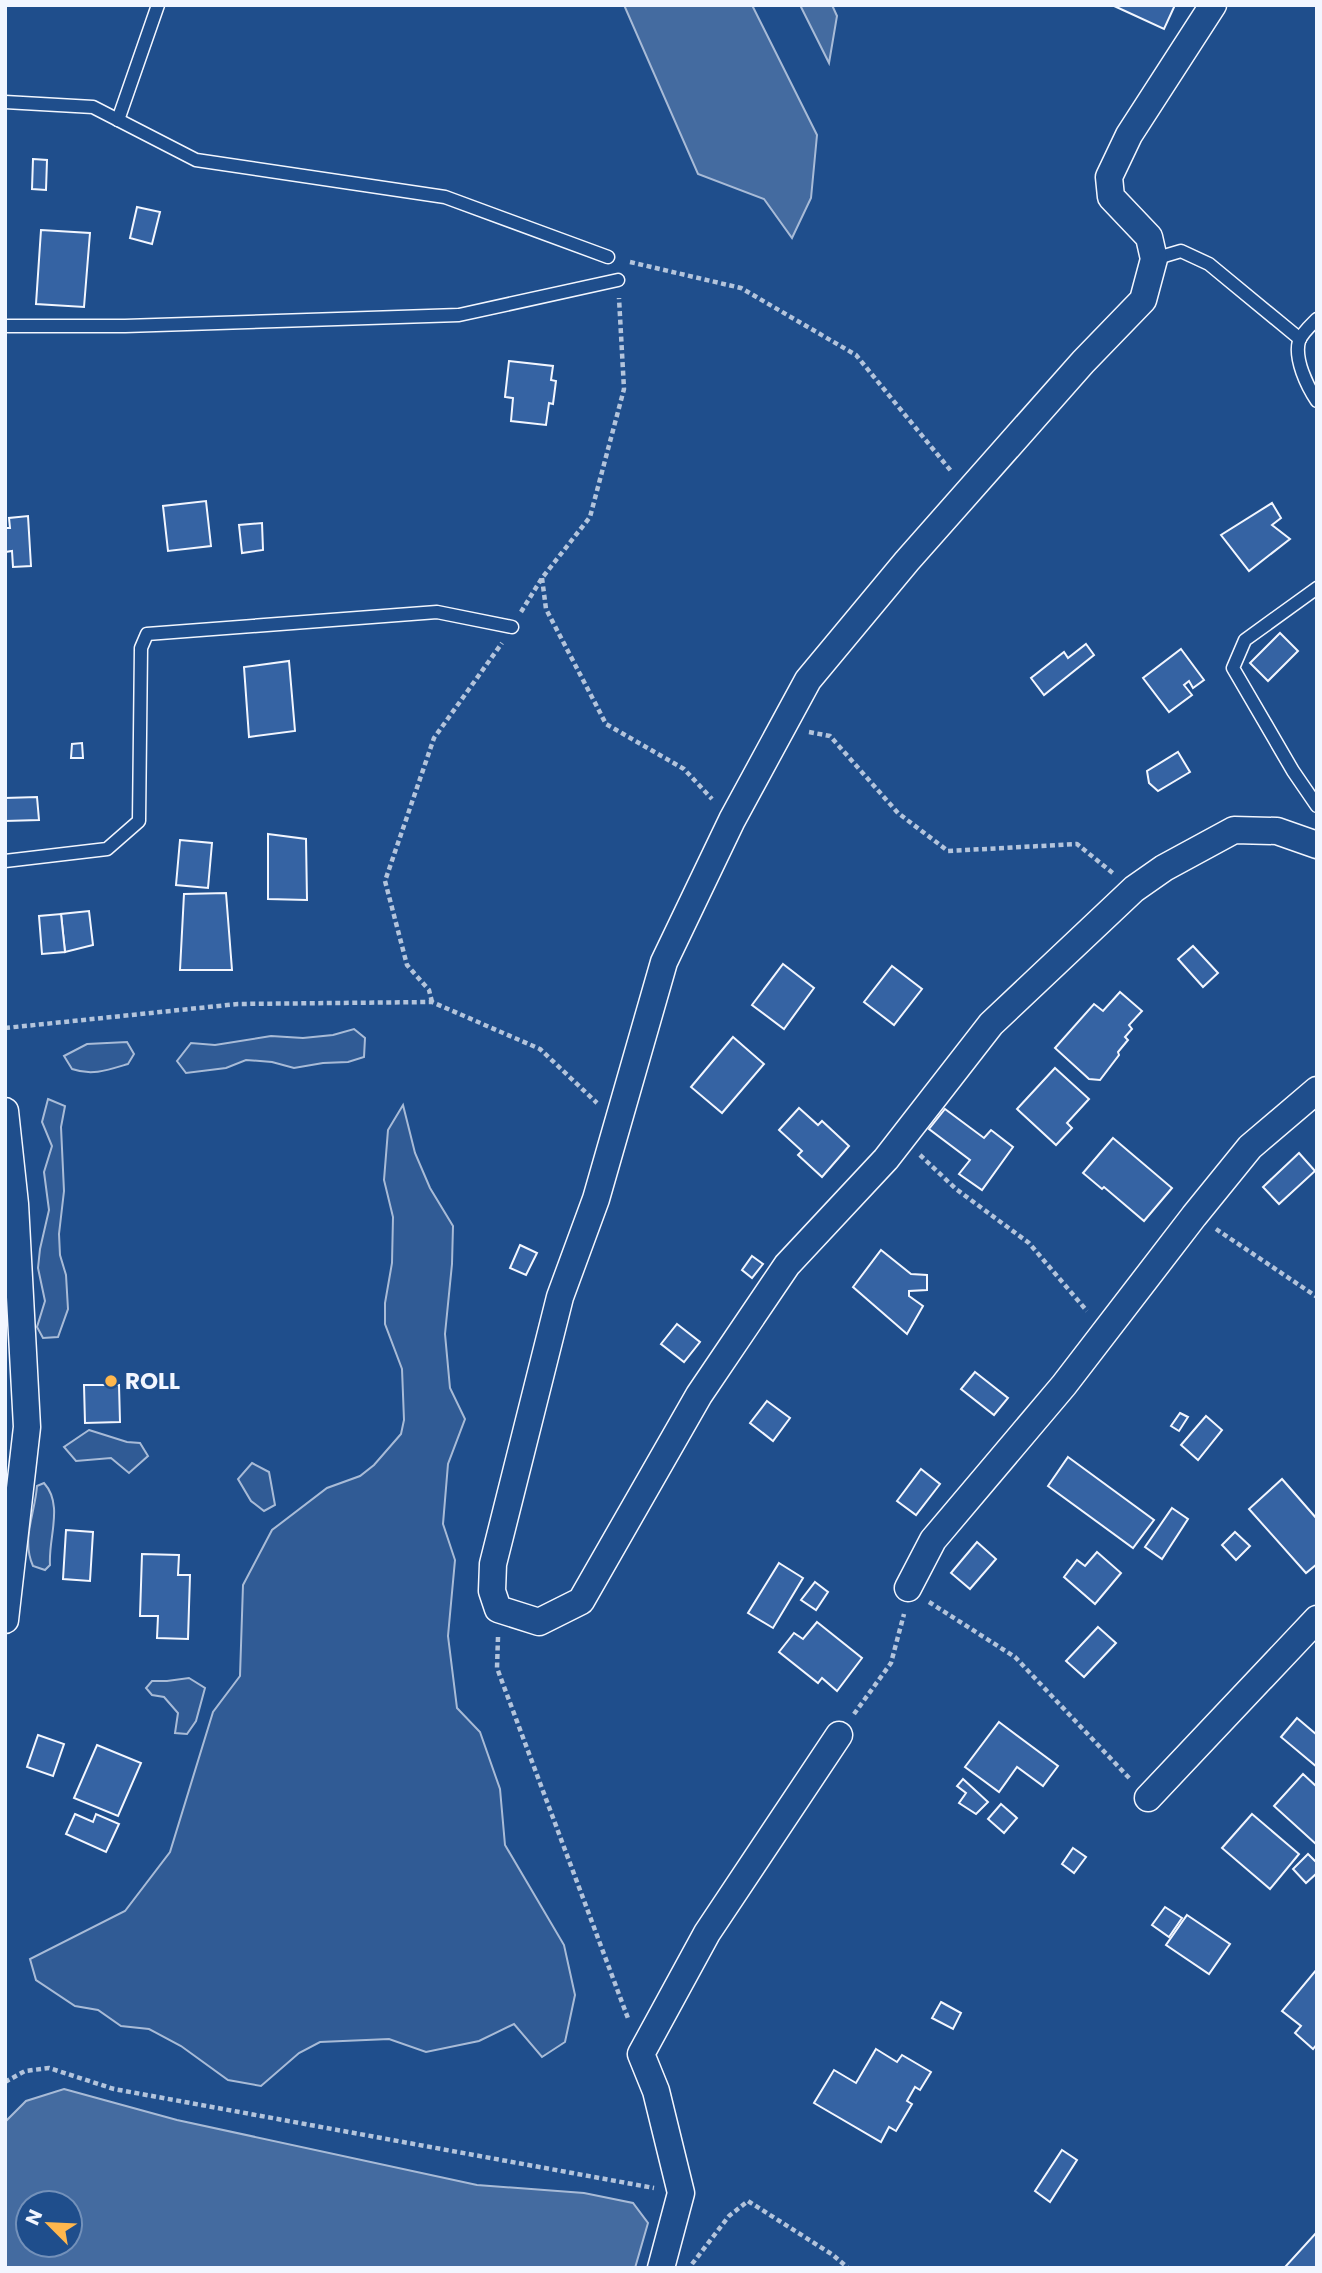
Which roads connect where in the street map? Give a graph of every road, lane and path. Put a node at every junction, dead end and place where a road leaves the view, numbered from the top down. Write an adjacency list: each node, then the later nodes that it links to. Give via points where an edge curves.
1 (158, 5): 4 (lane)
2 (1213, 5): 6 (street, via 1129,135 1108,177 1111,197 1149,237)
3 (5, 103): 4 (lane, via 93,107)
4 (118, 120): 5 (lane, via 196,160 445,197)
5 (608, 257): 12 (path, via 740,288 856,355)
6 (1154, 259): 10 (lane, via 1181,251 1209,264); 12 (street, via 1143,300)
7 (618, 280): 9 (lane, via 458,315)
8 (1317, 319): 10 (lane)
9 (5, 326)
10 (1300, 339): 11 (lane, via 1297,354)
11 (1317, 401)
12 (969, 493): 16 (street, via 808,680)
13 (542, 578): 18 (path, via 546,610 606,724 684,769)
14 (1317, 588): 17 (lane, via 1245,640 1233,668)
15 (512, 628): 20 (lane, via 437,612 147,634 141,648 139,821 107,849)
16 (783, 727): 18 (street); 21 (path, via 830,736 898,813 948,851 1077,845)
17 (1317, 806)
18 (732, 820): 25 (street, via 664,962)
19 (1317, 845): 21 (street, via 1278,831 1234,830)
20 (5, 861)
21 (1134, 889): 26 (street, via 991,1024)
22 (5, 1028): 25 (path, via 238,1004 432,1002 540,1049)
23 (1317, 1090): 27 (street, via 1250,1147)
24 (5, 1111): 33 (street, via 15,1204 27,1427)
25 (618, 1123): 31 (street, via 560,1297 521,1452 494,1564 492,1591)
26 (886, 1158): 29 (path, via 918,1153 956,1189 1029,1243); 31 (street, via 787,1265 699,1395 581,1601 539,1622)
27 (1194, 1216): 28 (path); 29 (street)
28 (1317, 1297)
29 (1105, 1333): 30 (street, via 933,1540)
30 (908, 1588): 34 (path, via 891,1663); 35 (path, via 1015,1657)
31 (498, 1609): 36 (path, via 497,1668)
32 (1317, 1619): 35 (street)
33 (5, 1620)
34 (839, 1735): 36 (street, via 707,1933)
35 (1148, 1798)
36 (641, 2054): 38 (street, via 656,2091)
37 (5, 2082): 38 (path, via 25,2071 49,2068 127,2092)
38 (681, 2193): 39 (street)
39 (661, 2268)
40 (690, 2268): 41 (path, via 729,2216 748,2201)
41 (848, 2268)

